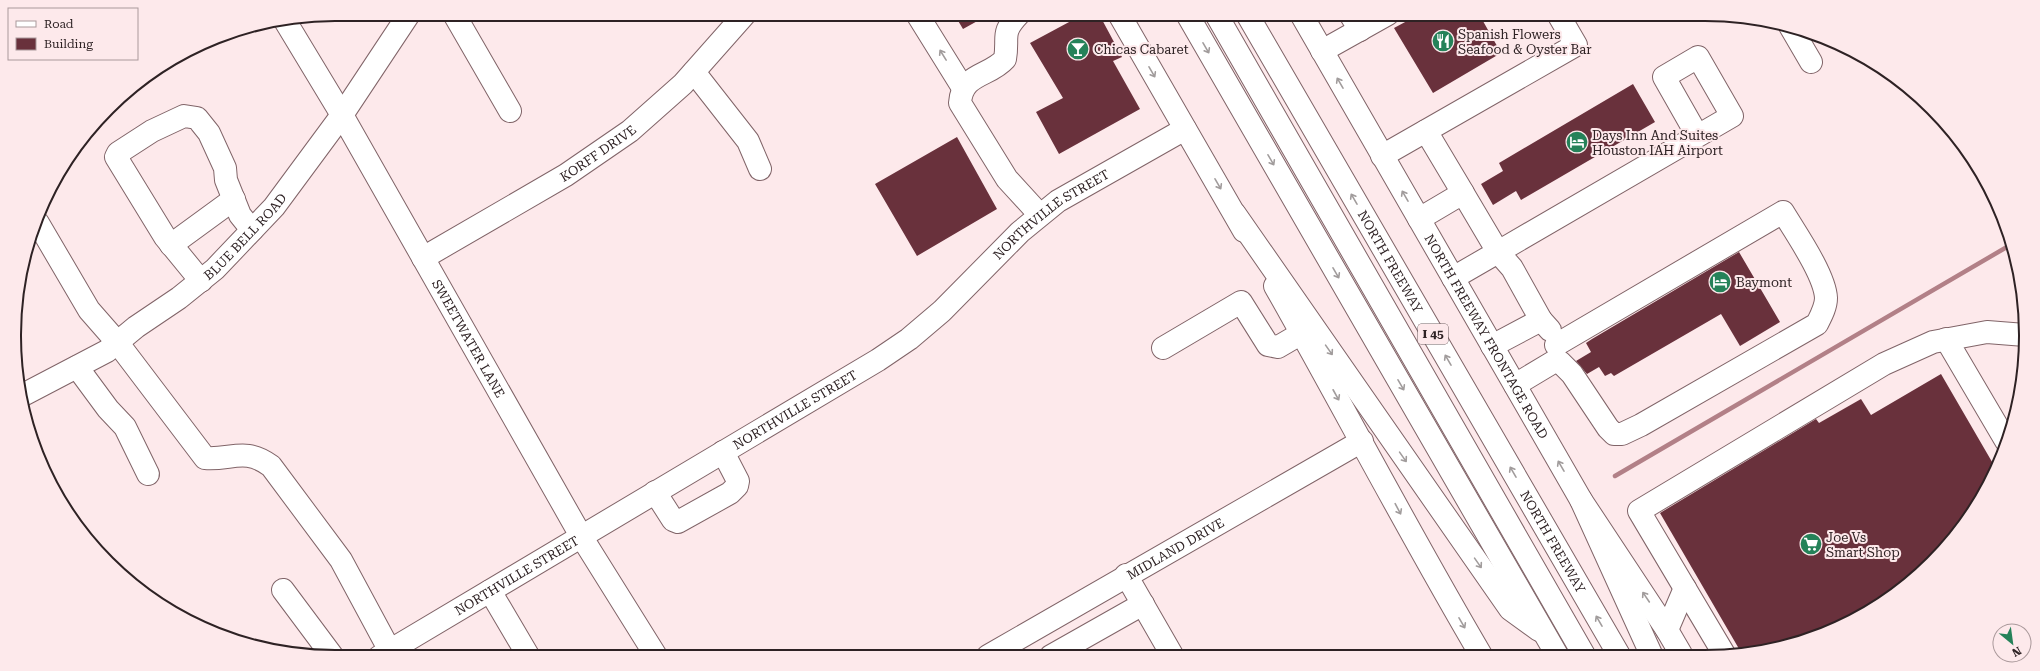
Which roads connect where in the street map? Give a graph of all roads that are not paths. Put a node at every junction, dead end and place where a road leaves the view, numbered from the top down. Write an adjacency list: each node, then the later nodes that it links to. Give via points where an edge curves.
1 (404, 21): 20 (main road, BLUE BELL ROAD)
2 (458, 21): 19 (main road)
3 (739, 21): 17 (main road, KORFF DRIVE)
4 (922, 21): 18 (main road, one-way to 4)
5 (1012, 21): 18 (main road, via 1005,33 1006,59)
6 (1123, 21): 21 (main road, one-way to 21)
7 (1191, 21): 63 (main road, one-way to 63)
8 (1220, 21): 76 (main road, I 45)
9 (1251, 21): 77 (main road, NORTH FREEWAY / I 45, one-way to 9)
10 (1305, 21): 15 (main road, NORTH FREEWAY FRONTAGE ROAD)
11 (1562, 21): 22 (main road, via 1576,45)
12 (1355, 22): 15 (main road)
13 (288, 25): 20 (main road, SWEETWATER LANE)
14 (1795, 35): 16 (main road)
15 (1322, 51): 24 (main road, NORTH FREEWAY FRONTAGE ROAD, one-way to 15)
16 (1811, 62)
17 (694, 72): 25 (main road, via 748,141); 35 (main road, KORFF DRIVE, via 623,136 566,175)
18 (963, 88): 29 (main road, via 960,103 965,114 1007,179)
19 (510, 111)
20 (342, 115): 32 (main road, BLUE BELL ROAD, via 274,207); 35 (main road, SWEETWATER LANE)
21 (1185, 129): 28 (main road, one-way to 28); 29 (main road, NORTHVILLE STREET, via 1089,182 1058,201)
22 (1426, 131): 24 (main road); 26 (main road)
23 (1697, 135): 34 (main road)
24 (1382, 156): 30 (main road, NORTH FREEWAY FRONTAGE ROAD, one-way to 24)
25 (760, 168)
26 (1463, 193): 30 (main road); 34 (main road)
27 (234, 200): 32 (main road, via 240,215); 33 (main road); 33 (main road, via 226,180 225,168 209,133 198,118 184,116 152,131 118,153 116,157)
28 (1235, 214): 39 (main road); 63 (main road, one-way to 63, via 1510,609)
29 (1040, 216): 51 (main road, NORTHVILLE STREET, via 1020,232 942,311 909,339)
30 (1419, 219): 36 (main road, NORTH FREEWAY FRONTAGE ROAD)
31 (40, 227): 42 (main road, via 89,310)
32 (252, 230): 37 (main road, BLUE BELL ROAD)
33 (171, 245): 37 (main road)
34 (1498, 252): 36 (main road); 38 (main road, via 1512,268)
35 (423, 258): 55 (main road, SWEETWATER LANE)
36 (1453, 278): 43 (main road, NORTH FREEWAY FRONTAGE ROAD)
37 (200, 281): 42 (main road, BLUE BELL ROAD)
38 (1540, 320): 43 (main road); 45 (main road, via 1553,334)
39 (1302, 333): 44 (main road, via 1278,347 1268,345 1241,302); 50 (main road, one-way to 50)
40 (2019, 335): 41 (main road, via 1987,332)
41 (1946, 339): 49 (main road); 57 (main road, via 1933,342 1884,364 1639,511)
42 (117, 342): 46 (main road, BLUE BELL ROAD, via 107,351); 66 (main road, via 205,458 248,454 264,460 271,466 341,560)
43 (1492, 346): 47 (main road, NORTH FREEWAY FRONTAGE ROAD)
44 (1163, 348)
45 (1558, 353): 45 (main road, via 1608,428 1614,434 1622,434 1817,324 1826,298 1822,280 1782,212); 47 (main road, via 1555,361)
46 (77, 367): 48 (main road, BLUE BELL ROAD); 52 (main road, via 108,409 125,427)
47 (1515, 385): 54 (main road, NORTH FREEWAY FRONTAGE ROAD, one-way to 47)
48 (26, 393)
49 (2003, 435)
50 (1362, 441): 56 (main road, MIDLAND DRIVE); 74 (main road, one-way to 74, via 1419,549)
51 (723, 452): 53 (main road, NORTHVILLE STREET); 53 (main road, via 738,481 730,493 678,522 672,520)
52 (148, 474)
53 (654, 492): 55 (main road, NORTHVILLE STREET)
54 (1581, 500): 62 (main road, NORTH FREEWAY FRONTAGE ROAD, one-way to 54); 78 (main road)
55 (581, 536): 59 (main road, NORTHVILLE STREET); 69 (main road, SWEETWATER LANE)
56 (1126, 575): 60 (main road); 61 (main road, MIDLAND DRIVE)
57 (1685, 588): 62 (main road); 64 (main road)
58 (283, 590): 65 (main road)
59 (490, 591): 67 (main road, NORTHVILLE STREET); 68 (main road)
60 (1143, 604): 72 (main road); 73 (main road)
61 (1032, 630): 70 (main road, MIDLAND DRIVE); 71 (main road)
62 (1667, 630): 79 (main road, NORTH FREEWAY FRONTAGE ROAD)
63 (1545, 634): 75 (main road)
64 (1721, 649)
65 (327, 650)
66 (384, 650)
67 (394, 650)
68 (525, 650)
69 (652, 650)
70 (998, 650)
71 (1043, 650)
72 (1062, 650)
73 (1169, 650)
74 (1477, 650)
75 (1554, 650)
76 (1581, 650)
77 (1617, 650)
78 (1649, 650)
79 (1679, 650)

